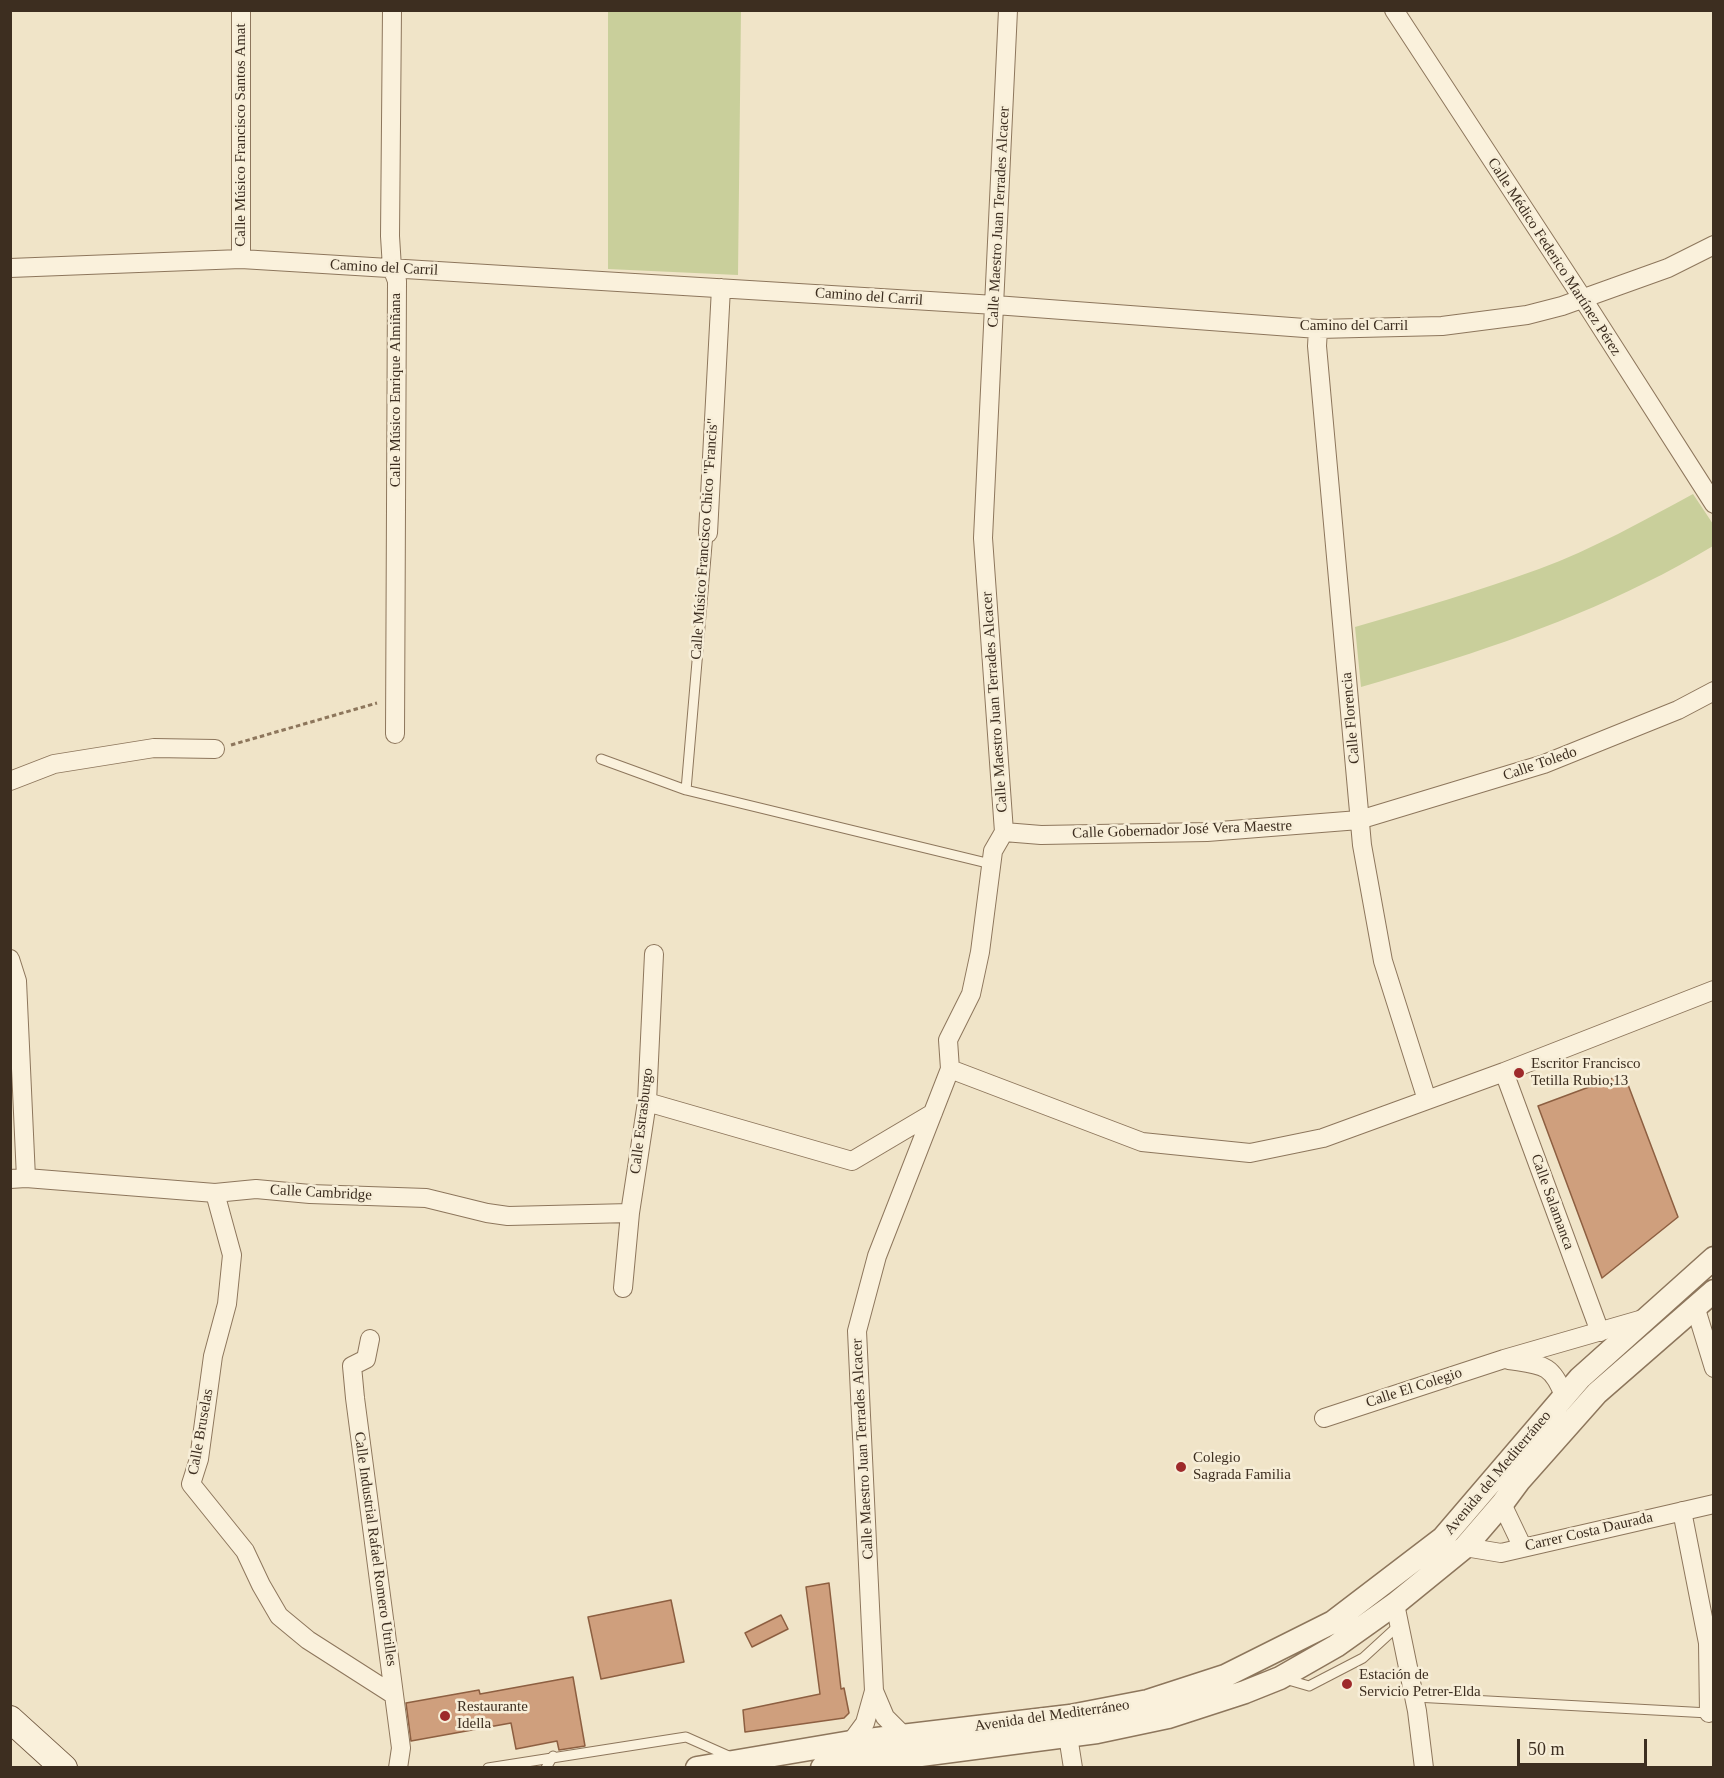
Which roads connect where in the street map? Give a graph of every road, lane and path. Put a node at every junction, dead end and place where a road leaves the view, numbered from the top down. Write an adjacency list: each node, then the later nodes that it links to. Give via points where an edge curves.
1 (241, 10): 6 (street, Calle Músico Francisco Santos Amat)
2 (392, 10): 8 (street, Calle Músico Enrique Almiñana)
3 (1008, 10): 11 (street, Calle Maestro Juan Terrades Alcacer)
4 (1394, 10): 10 (street, Calle Médico Federico Martínez Pérez)
5 (1713, 245): 10 (street, Camino del Carril, via 1668,268)
6 (241, 259): 7 (street, Camino del Carril); 8 (street, Camino del Carril)
7 (10, 268)
8 (392, 268): 9 (street, Camino del Carril); 16 (street, Calle Músico Enrique Almiñana, via 396,281)
9 (722, 288): 11 (street, Camino del Carril); 14 (street, Calle Músico Francisco Chico "Francis")
10 (1583, 299): 12 (street, Camino del Carril, via 1527,315 1442,326); 13 (street, Calle Médico Federico Martínez Pérez)
11 (995, 305): 12 (street, Camino del Carril); 23 (street, Calle Maestro Juan Terrades Alcacer, via 983,538)
12 (1318, 329): 22 (street, Calle Florencia)
13 (1713, 504)
14 (708, 533): 21 (lane, Calle Músico Francisco Chico "Francis")
15 (1713, 691): 22 (street, Calle Toledo, via 1678,710 1544,764)
16 (395, 698): 17 (street, Calle Músico Enrique Almiñana); 18 (path)
17 (395, 734)
18 (214, 749): 20 (street, via 154,748 54,764)
19 (601, 759): 21 (lane)
20 (10, 781)
21 (686, 790): 24 (lane)
22 (1359, 820): 23 (street, Calle Gobernador José Vera Maestre, via 1207,832); 30 (street, Calle Florencia, via 1383,961)
23 (1004, 832): 24 (street, Calle Maestro Juan Terrades Alcacer, via 993,851)
24 (991, 864): 28 (street, Calle Maestro Juan Terrades Alcacer, via 971,994 948,1040)
25 (654, 954): 31 (street, Calle Estrasburgo)
26 (10, 959): 33 (street, via 17,981)
27 (1713, 990): 29 (street)
28 (950, 1069): 30 (street, via 1142,1142 1250,1153 1323,1138); 32 (street, Calle Maestro Juan Terrades Alcacer)
29 (1504, 1072): 30 (street); 41 (street, Calle Salamanca)
30 (1427, 1100)
31 (646, 1102): 32 (street, via 852,1161); 35 (street, Calle Estrasburgo)
32 (933, 1113): 54 (street, Calle Maestro Juan Terrades Alcacer, via 877,1256 858,1331)
33 (18, 1179): 34 (street, Calle Cambridge)
34 (215, 1193): 35 (street, Calle Cambridge, via 256,1190 426,1198 508,1216); 55 (street, Calle Bruselas, via 232,1255 227,1304 213,1356 199,1459 191,1484 245,1551 279,1616 308,1640)
35 (630, 1213): 37 (street, Calle Estrasburgo)
36 (1713, 1258): 40 (street, Avenida del Mediterráneo)
37 (623, 1288)
38 (1713, 1291): 39 (street, Avenida del Mediterráneo)
39 (1695, 1306): 44 (street); 47 (street, Avenida del Mediterráneo, via 1597,1393)
40 (1645, 1319): 41 (street, Calle El Colegio); 45 (street, Avenida del Mediterráneo)
41 (1600, 1332): 43 (street, Calle El Colegio)
42 (370, 1339): 55 (street, Calle Industrial Rafael Romero Utrilles, via 366,1359 352,1366)
43 (1504, 1359): 45 (street, Calle El Colegio, via 1542,1365 1557,1379); 46 (street, Calle El Colegio)
44 (1713, 1368)
45 (1564, 1396): 58 (street, Avenida del Mediterráneo, via 1443,1538 1333,1622 1225,1676 1148,1701 1070,1716)
46 (1324, 1418)
47 (1502, 1504): 50 (street, Avenida del Mediterráneo); 51 (street)
48 (1713, 1504): 49 (street, Carrer Costa Daurada)
49 (1682, 1511): 51 (street, Carrer Costa Daurada); 52 (street)
50 (1465, 1547): 51 (street, Carrer Costa Daurada, via 1501,1553); 53 (street, Avenida del Mediterráneo)
51 (1523, 1548)
52 (1707, 1595): 57 (street)
53 (1397, 1615): 56 (street); 59 (street, Avenida del Mediterráneo, via 1280,1678 1245,1692 1168,1717)
54 (874, 1691): 58 (street, Calle Maestro Juan Terrades Alcacer, via 885,1717); 60 (street, Calle Maestro Juan Terrades Alcacer, via 865,1724)
55 (394, 1695): 65 (street, Calle Industrial Rafael Romero Utrilles, via 401,1748)
56 (1414, 1697): 57 (lane); 71 (street)
57 (1709, 1713)
58 (904, 1736): 60 (street, Avenida del Mediterráneo)
59 (1068, 1736): 69 (street, Avenida del Mediterráneo); 70 (street)
60 (851, 1742): 62 (street, Avenida del Mediterráneo)
61 (553, 1756): 62 (lane, via 686,1737); 66 (lane); 67 (lane)
62 (739, 1761): 68 (street, Avenida del Mediterráneo)
63 (45, 1767): 64 (main road, via 10,1719)
64 (64, 1767)
65 (398, 1767)
66 (488, 1767)
67 (546, 1767)
68 (697, 1767)
69 (822, 1767)
70 (1073, 1767)
71 (1424, 1767)

